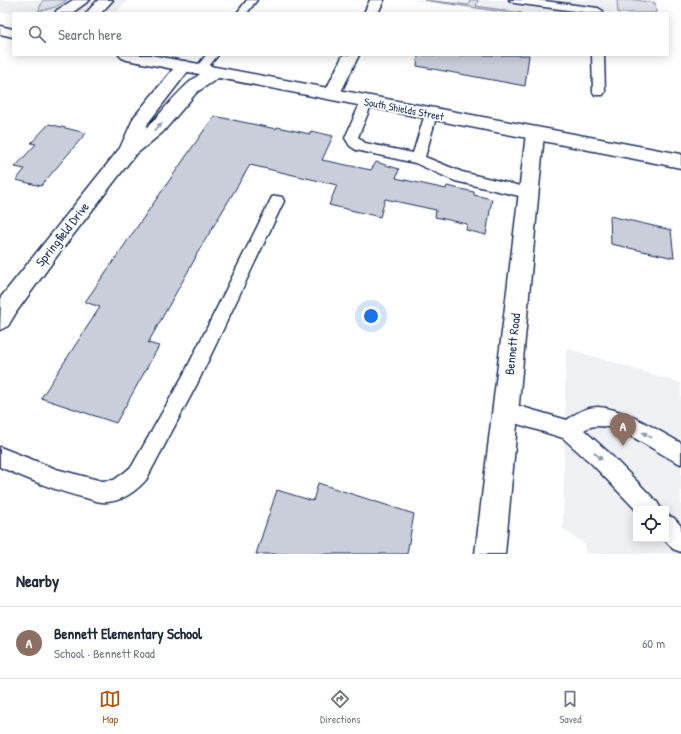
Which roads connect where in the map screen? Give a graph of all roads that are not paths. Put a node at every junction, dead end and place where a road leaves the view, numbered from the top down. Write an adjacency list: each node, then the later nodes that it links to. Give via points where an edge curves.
1 (83, 0): 7 (street)
2 (106, 0): 8 (street)
3 (252, 0): 9 (lane)
4 (377, 0): 10 (street)
5 (514, 0): 11 (lane)
6 (597, 0): 11 (lane)
7 (64, 12)
8 (93, 12)
9 (243, 12)
10 (371, 12)
11 (598, 12)
12 (133, 56): 16 (street, South Shields Street)
13 (212, 56): 17 (lane)
14 (351, 56): 19 (street)
15 (598, 56): 18 (lane)
16 (184, 66): 17 (street, South Shields Street); 23 (street, Springfield Drive, via 140,121)
17 (209, 71): 19 (street, South Shields Street); 23 (street, Springfield Drive, one-way to 17, via 161,124)
18 (599, 92)
19 (332, 94): 20 (street, South Shields Street)
20 (367, 101): 21 (street, South Shields Street); 24 (lane, via 352,138 355,143 362,147)
21 (431, 114): 22 (street, South Shields Street); 24 (lane)
22 (535, 134): 25 (street, South Shields Street); 26 (street, Bennett Road)
23 (128, 151): 28 (street, Springfield Drive, via 50,250)
24 (418, 159): 26 (lane, via 460,177)
25 (681, 161)
26 (528, 193): 29 (street, Bennett Road)
27 (277, 201): 32 (lane, via 192,378 139,473 130,483 107,492 97,490 69,484)
28 (0, 319)
29 (505, 411): 30 (lane); 36 (street, Bennett Road)
30 (568, 430): 31 (lane, one-way to 30, via 631,425 602,418 587,418); 33 (lane, one-way to 33)
31 (681, 454)
32 (0, 457)
33 (647, 506)
34 (669, 529): 35 (lane)
35 (681, 541)
36 (490, 554)

